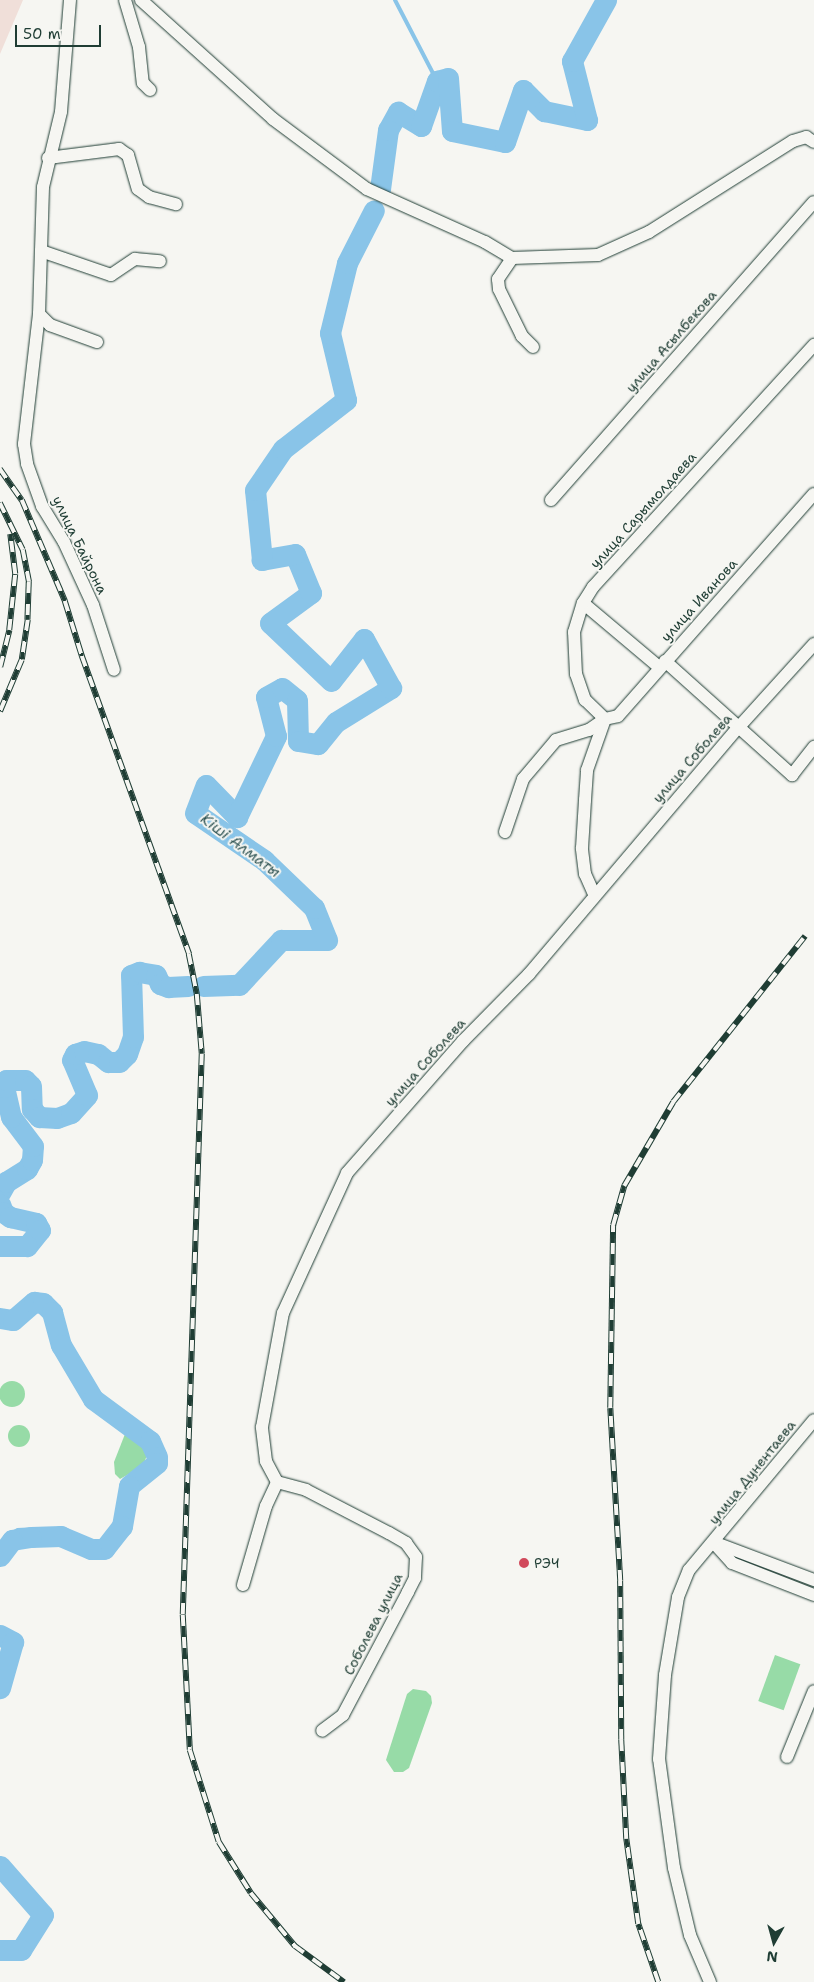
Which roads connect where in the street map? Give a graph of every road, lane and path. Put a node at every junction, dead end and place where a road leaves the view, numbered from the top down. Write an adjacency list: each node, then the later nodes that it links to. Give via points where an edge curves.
1 (70, 0): 6 (street, улица Байрона, via 62,112)
2 (125, 0): 4 (street, via 139,47 143,83)
3 (141, 0): 10 (street, via 273,119 367,189 485,242)
4 (150, 90)
5 (814, 142): 10 (street, via 806,138 793,141 649,232 598,255)
6 (48, 158): 8 (street, via 119,149 128,155 138,188 149,197); 9 (street, улица Байрона, via 43,187)
7 (814, 202): 17 (street, улица Асылбекова)
8 (176, 204)
9 (41, 251): 11 (street, via 111,275 135,259); 12 (street, улица Байрона)
10 (512, 258): 15 (street, via 498,279 499,289 522,336)
11 (160, 261)
12 (39, 314): 13 (street, via 50,326); 21 (street, улица Байрона, via 25,424 28,464 42,506 64,542 93,605)
13 (97, 342)
14 (814, 345): 18 (street, улица Сарымолдаева, via 593,587)
15 (533, 347)
16 (814, 494): 20 (street, улица Иванова)
17 (551, 500)
18 (582, 603): 20 (street); 22 (street, улица Сарымолдаева, via 574,632 576,674 585,700)
19 (814, 644): 23 (street, улица Соболева)
20 (662, 664): 22 (street, улица Иванова, via 618,716); 23 (street)
21 (114, 670)
22 (605, 719): 25 (street, улица Иванова, via 588,730 556,740 523,779); 26 (street, via 587,770 585,874)
23 (736, 729): 24 (street, via 792,776); 26 (street, улица Соболева)
24 (814, 747)
25 (505, 832)
26 (594, 894): 28 (street, улица Соболева, via 529,974 463,1041 347,1173 282,1313 262,1427 266,1461)
27 (814, 1420): 29 (street, улица Дунентаева)
28 (277, 1482): 31 (street, via 266,1506); 34 (street, Соболева улица, via 306,1490 389,1532 406,1543 416,1557 414,1578 408,1592 343,1715)
29 (714, 1543): 30 (street); 32 (street, via 732,1563); 36 (street, улица Дунентаева, via 690,1570 678,1597 664,1675 659,1759 674,1868 690,1935)
30 (814, 1580)
31 (243, 1584)
32 (814, 1594)
33 (814, 1690): 35 (street)
34 (322, 1731)
35 (787, 1757)
36 (710, 1982)

